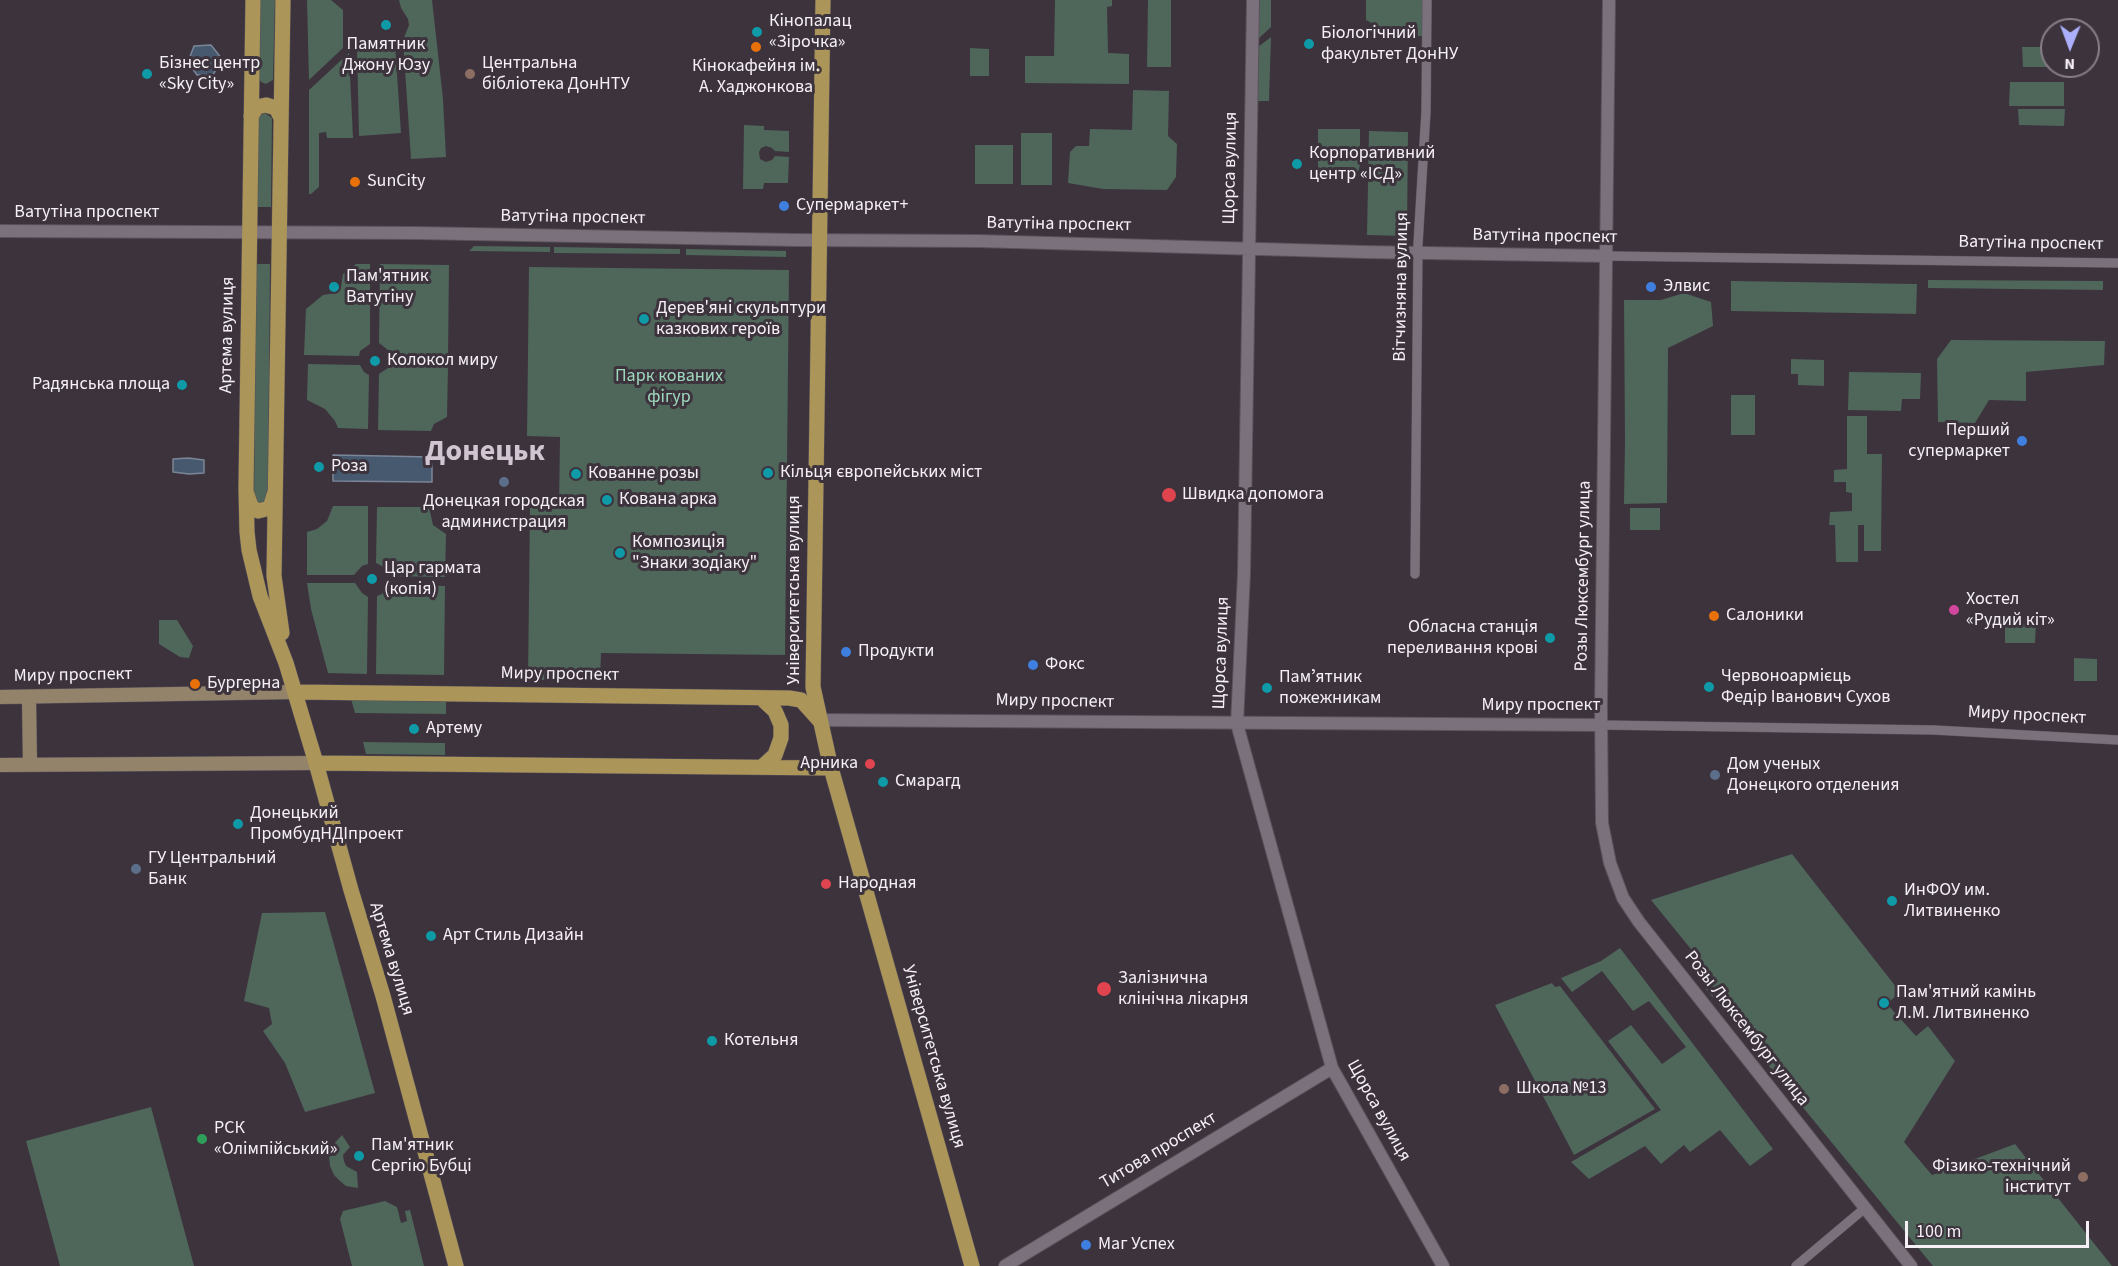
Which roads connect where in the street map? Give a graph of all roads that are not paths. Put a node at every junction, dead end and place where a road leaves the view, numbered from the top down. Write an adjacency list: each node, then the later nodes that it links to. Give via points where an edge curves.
1 (253, 0): 7 (main road, Артема вулиця)
2 (283, 0): 8 (main road, Артема вулиця)
3 (823, 0): 12 (main road, Університетська вулиця)
4 (1253, 0): 13 (street, Щорса вулиця)
5 (1427, 0): 14 (street, Вітчизняна вулиця)
6 (1609, 0): 15 (street, Розы Люксембург улица)
7 (251, 116): 8 (main road, via 257,107 266,105 276,108); 10 (main road, Артема вулиця)
8 (281, 118): 11 (main road, Артема вулиця)
9 (0, 231): 10 (street, Ватутіна проспект)
10 (249, 231): 11 (street, Ватутіна проспект); 17 (main road, Артема вулиця)
11 (280, 232): 12 (street, Ватутіна проспект); 18 (main road, Артема вулиця)
12 (819, 240): 13 (street, Ватутіна проспект); 25 (main road, Університетська вулиця, via 813,687)
13 (1248, 249): 14 (street, Ватутіна проспект); 26 (street, Щорса вулиця, via 1244,573)
14 (1419, 252): 15 (street, Ватутіна проспект); 19 (street, Вітчизняна вулиця)
15 (1608, 256): 16 (street, Ватутіна проспект); 27 (street, Розы Люксембург улица)
16 (2118, 263)
17 (246, 488): 18 (main road, via 250,506 261,511 272,505); 20 (main road, Артема вулиця, via 249,550 260,596)
18 (276, 489): 20 (main road, Артема вулиця, via 274,576)
19 (1415, 574)
20 (286, 663): 21 (main road, Артема вулиця)
21 (295, 692): 22 (main road, Миру проспект); 24 (main road, Миру проспект); 29 (main road, Артема вулиця)
22 (29, 697): 23 (main road, Миру проспект); 31 (main road)
23 (0, 698)
24 (761, 698): 25 (main road, Миру проспект, via 801,700); 32 (main road, via 775,711 781,725 775,755)
25 (819, 720): 26 (street, Миру проспект); 33 (main road, Університетська вулиця)
26 (1237, 724): 27 (street, Миру проспект); 34 (street, Щорса вулиця)
27 (1601, 725): 28 (street, Миру проспект, via 1934,730); 35 (street, Розы Люксембург улица, via 1602,823 1610,863 1623,898)
28 (2118, 740)
29 (316, 763): 31 (main road); 32 (main road); 36 (main road, Артема вулиця)
30 (0, 765): 31 (main road)
31 (30, 765)
32 (762, 767): 33 (main road)
33 (831, 768): 37 (main road, Університетська вулиця)
34 (1332, 1068): 38 (street, Титова проспект); 39 (street, Щорса вулиця)
35 (1865, 1208): 40 (street); 41 (street, Розы Люксембург улица)
36 (456, 1266)
37 (972, 1266)
38 (1005, 1266)
39 (1443, 1266)
40 (1796, 1266)
41 (1911, 1266)

